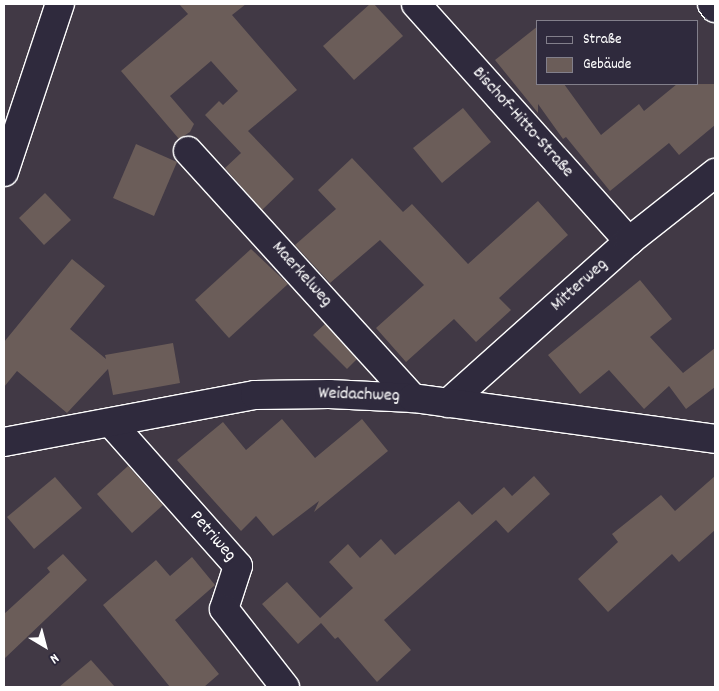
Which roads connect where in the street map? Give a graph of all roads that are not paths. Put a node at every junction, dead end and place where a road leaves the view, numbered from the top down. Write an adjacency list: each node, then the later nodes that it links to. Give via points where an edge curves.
1 (60, 4): 6 (street)
2 (416, 4): 8 (street, Bischof-Hitto-Straße)
3 (712, 4): 4 (street)
4 (715, 8)
5 (188, 151): 9 (street, Maerkelweg)
6 (4, 172)
7 (715, 173): 8 (street, Mitterweg)
8 (629, 242): 10 (street, Mitterweg)
9 (413, 398): 10 (street, Weidachweg); 11 (street, Weidachweg, via 255,395)
10 (448, 403): 12 (street, Weidachweg)
11 (111, 423): 13 (street, Weidachweg); 14 (street, Petriweg, via 238,566 224,609)
12 (715, 439)
13 (4, 442)
14 (285, 687)

